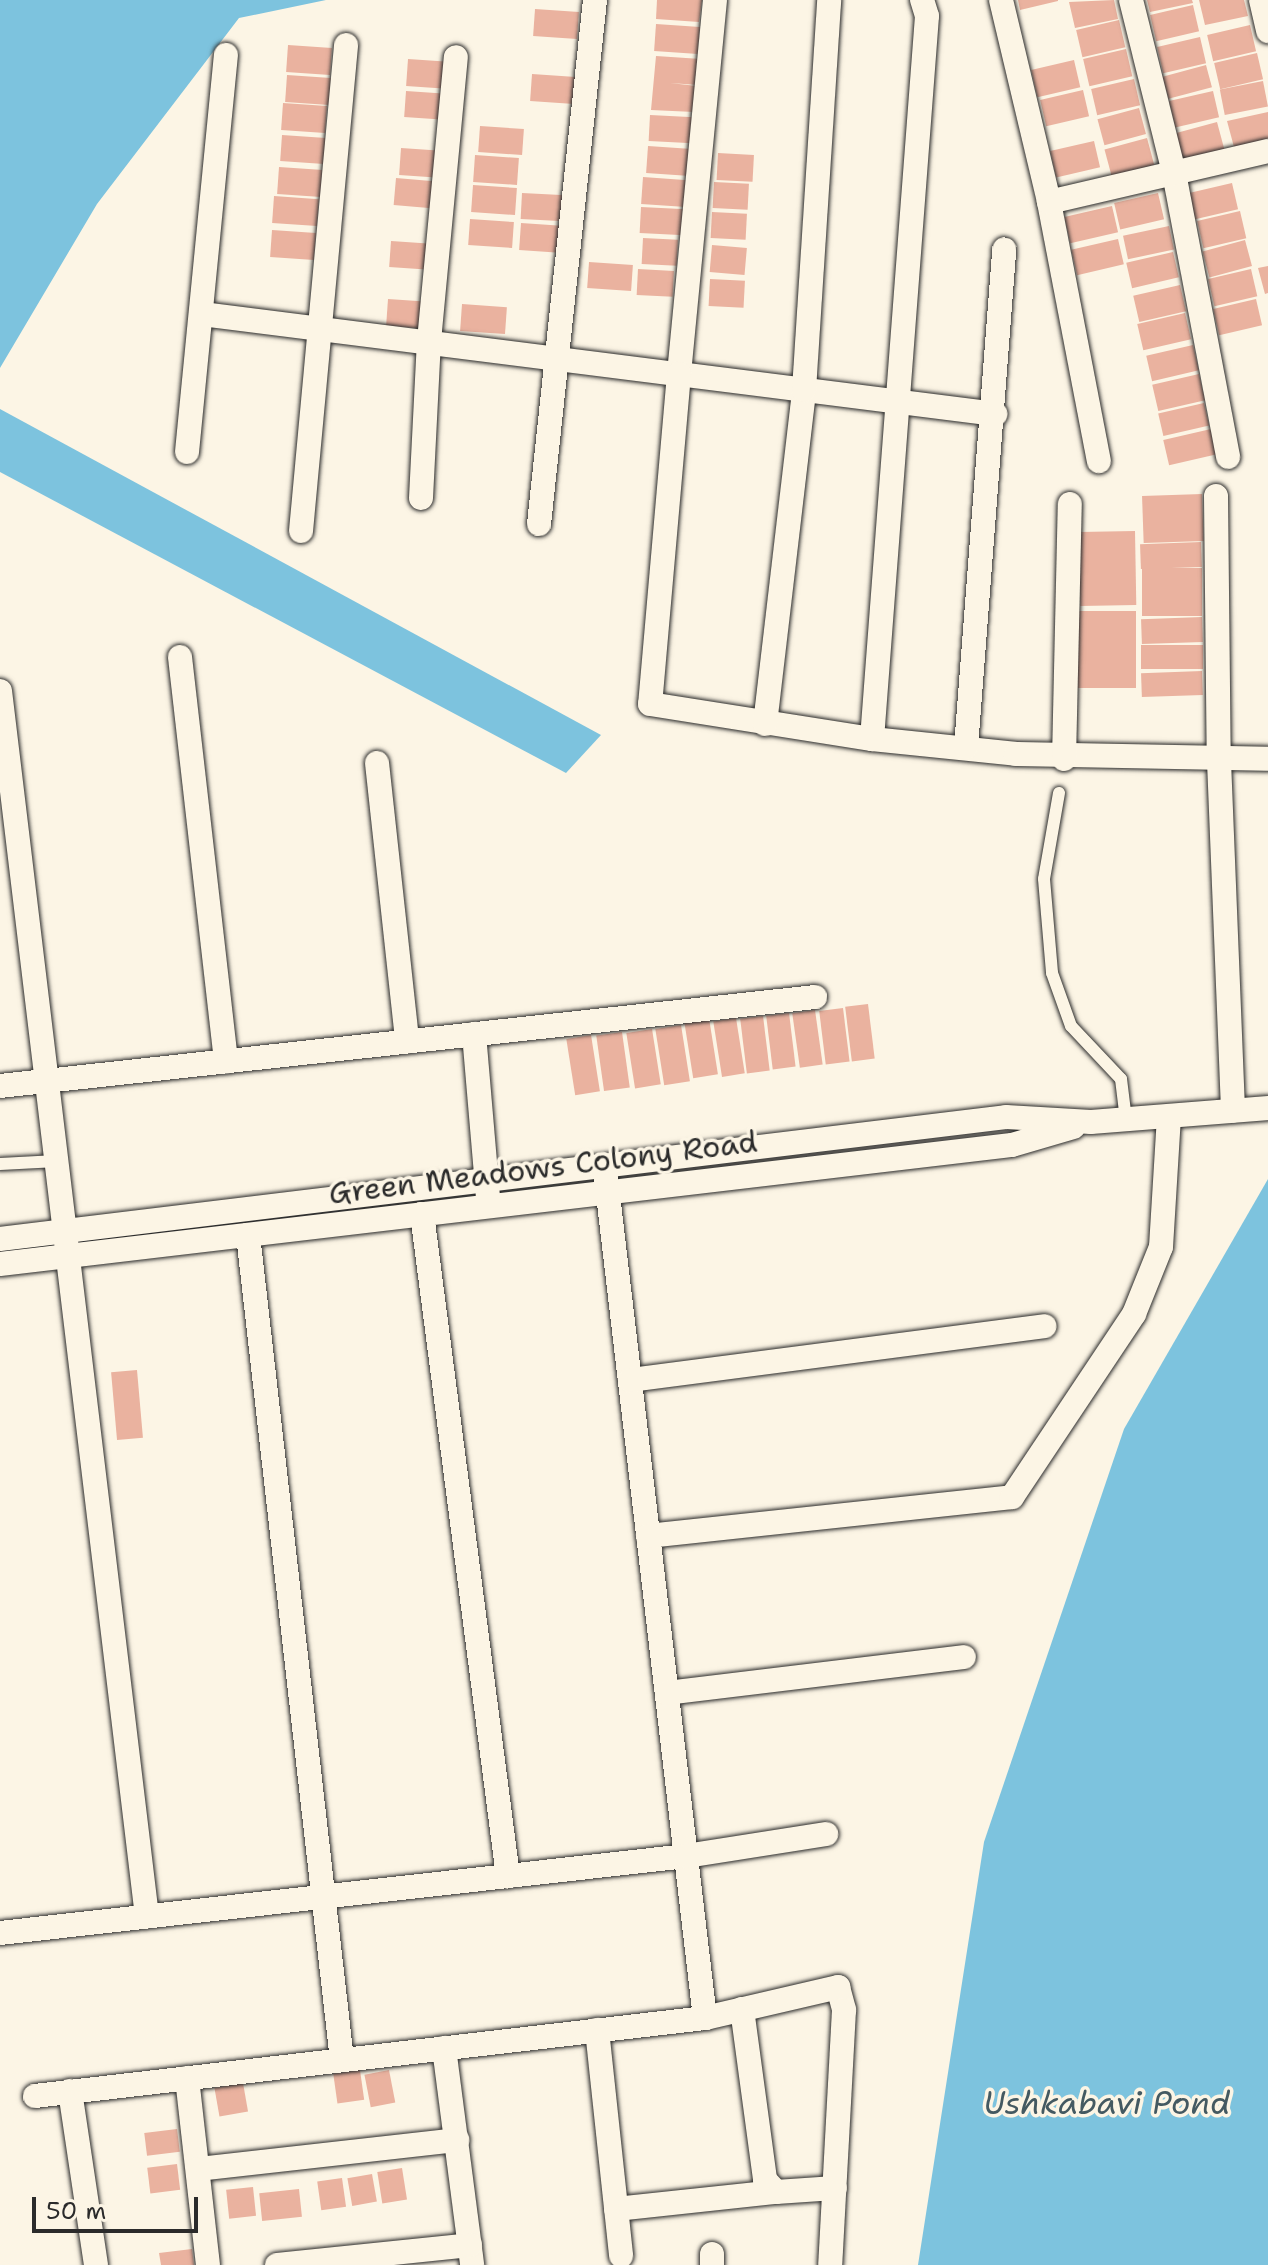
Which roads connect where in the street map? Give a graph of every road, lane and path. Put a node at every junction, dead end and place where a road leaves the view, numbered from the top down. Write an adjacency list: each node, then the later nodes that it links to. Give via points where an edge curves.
1 (595, 0): 19 (street)
2 (715, 0): 20 (street)
3 (829, 0): 21 (street)
4 (922, 0): 22 (street, via 927,16)
5 (1001, 0): 14 (street)
6 (1131, 0): 13 (street)
7 (1261, 0): 8 (street)
8 (1268, 31)
9 (346, 45): 17 (street)
10 (226, 55): 16 (street)
11 (456, 57): 18 (street)
12 (1268, 151): 13 (street)
13 (1174, 173): 14 (street); 25 (street)
14 (1049, 202): 26 (street)
15 (1004, 249): 23 (street)
16 (202, 314): 17 (street); 24 (street)
17 (321, 327): 18 (street); 31 (street)
18 (429, 341): 19 (street); 28 (street)
19 (553, 356): 20 (street); 30 (street)
20 (679, 374): 21 (street); 34 (street, via 650,704)
21 (804, 390): 22 (street); 34 (street)
22 (896, 402): 23 (street); 35 (street)
23 (995, 414): 36 (street)
24 (187, 452)
25 (1228, 457)
26 (1099, 461)
27 (1216, 496): 39 (street)
28 (421, 498)
29 (1070, 504): 37 (street)
30 (539, 524)
31 (301, 531)
32 (180, 657): 45 (street)
33 (0, 691): 46 (street)
34 (765, 724): 35 (street)
35 (872, 739): 36 (street)
36 (966, 747): 37 (street)
37 (1064, 759): 39 (street)
38 (1268, 759): 39 (street)
39 (1219, 761): 49 (street)
40 (377, 763): 44 (street)
41 (1059, 793): 51 (lane, via 1044,879 1052,973 1071,1026 1121,1079)
42 (815, 997): 43 (street)
43 (474, 1034): 44 (street); 56 (street)
44 (407, 1041): 45 (street)
45 (226, 1061): 46 (street)
46 (47, 1081): 47 (street); 53 (street)
47 (0, 1086)
48 (1268, 1108): 49 (street, Green Meadows Colony Road)
49 (1233, 1111): 50 (street, Green Meadows Colony Road)
50 (1169, 1116): 51 (street, Green Meadows Colony Road); 67 (street, via 1161,1247 1140,1301 1012,1497)
51 (1126, 1120): 52 (street, Green Meadows Colony Road)
52 (1091, 1122): 55 (street, Green Meadows Colony Road, via 1006,1117); 57 (street, Green Meadows Colony Road, via 1012,1145)
53 (57, 1161): 54 (lane); 60 (street)
54 (0, 1164)
55 (605, 1165): 56 (street, Green Meadows Colony Road); 57 (street)
56 (486, 1180): 58 (street); 60 (street, Green Meadows Colony Road)
57 (608, 1192): 58 (street, Green Meadows Colony Road); 66 (street)
58 (489, 1206): 59 (street, Green Meadows Colony Road)
59 (422, 1214): 61 (street, Green Meadows Colony Road); 72 (street)
60 (65, 1231): 62 (street, Green Meadows Colony Road); 63 (street)
61 (248, 1235): 63 (street, Green Meadows Colony Road); 73 (street)
62 (0, 1239)
63 (68, 1256): 64 (street, Green Meadows Colony Road); 74 (street)
64 (0, 1264)
65 (1045, 1326): 66 (street)
66 (630, 1380): 67 (street)
67 (648, 1536): 69 (street)
68 (964, 1657): 69 (street)
69 (667, 1693): 71 (street)
70 (826, 1834): 71 (street)
71 (686, 1856): 72 (street); 77 (street)
72 (508, 1876): 73 (street)
73 (323, 1897): 74 (street); 80 (street)
74 (147, 1916): 75 (street)
75 (0, 1933)
76 (742, 2009): 77 (street); 86 (street, via 838,1987 844,2010); 87 (street, via 765,2180)
77 (705, 2018): 78 (street)
78 (597, 2030): 79 (street); 88 (street)
79 (444, 2048): 80 (street); 84 (street)
80 (342, 2060): 81 (street)
81 (187, 2078): 82 (street); 85 (street)
82 (70, 2091): 83 (street); 91 (street)
83 (35, 2096)
84 (457, 2140): 85 (street); 89 (street)
85 (198, 2169): 92 (street)
86 (835, 2188): 87 (street); 94 (street)
87 (776, 2192): 88 (street)
88 (616, 2209): 90 (street)
89 (471, 2255): 93 (street)
90 (621, 2256)
91 (96, 2265)
92 (208, 2265)
93 (277, 2265)
94 (830, 2265)

